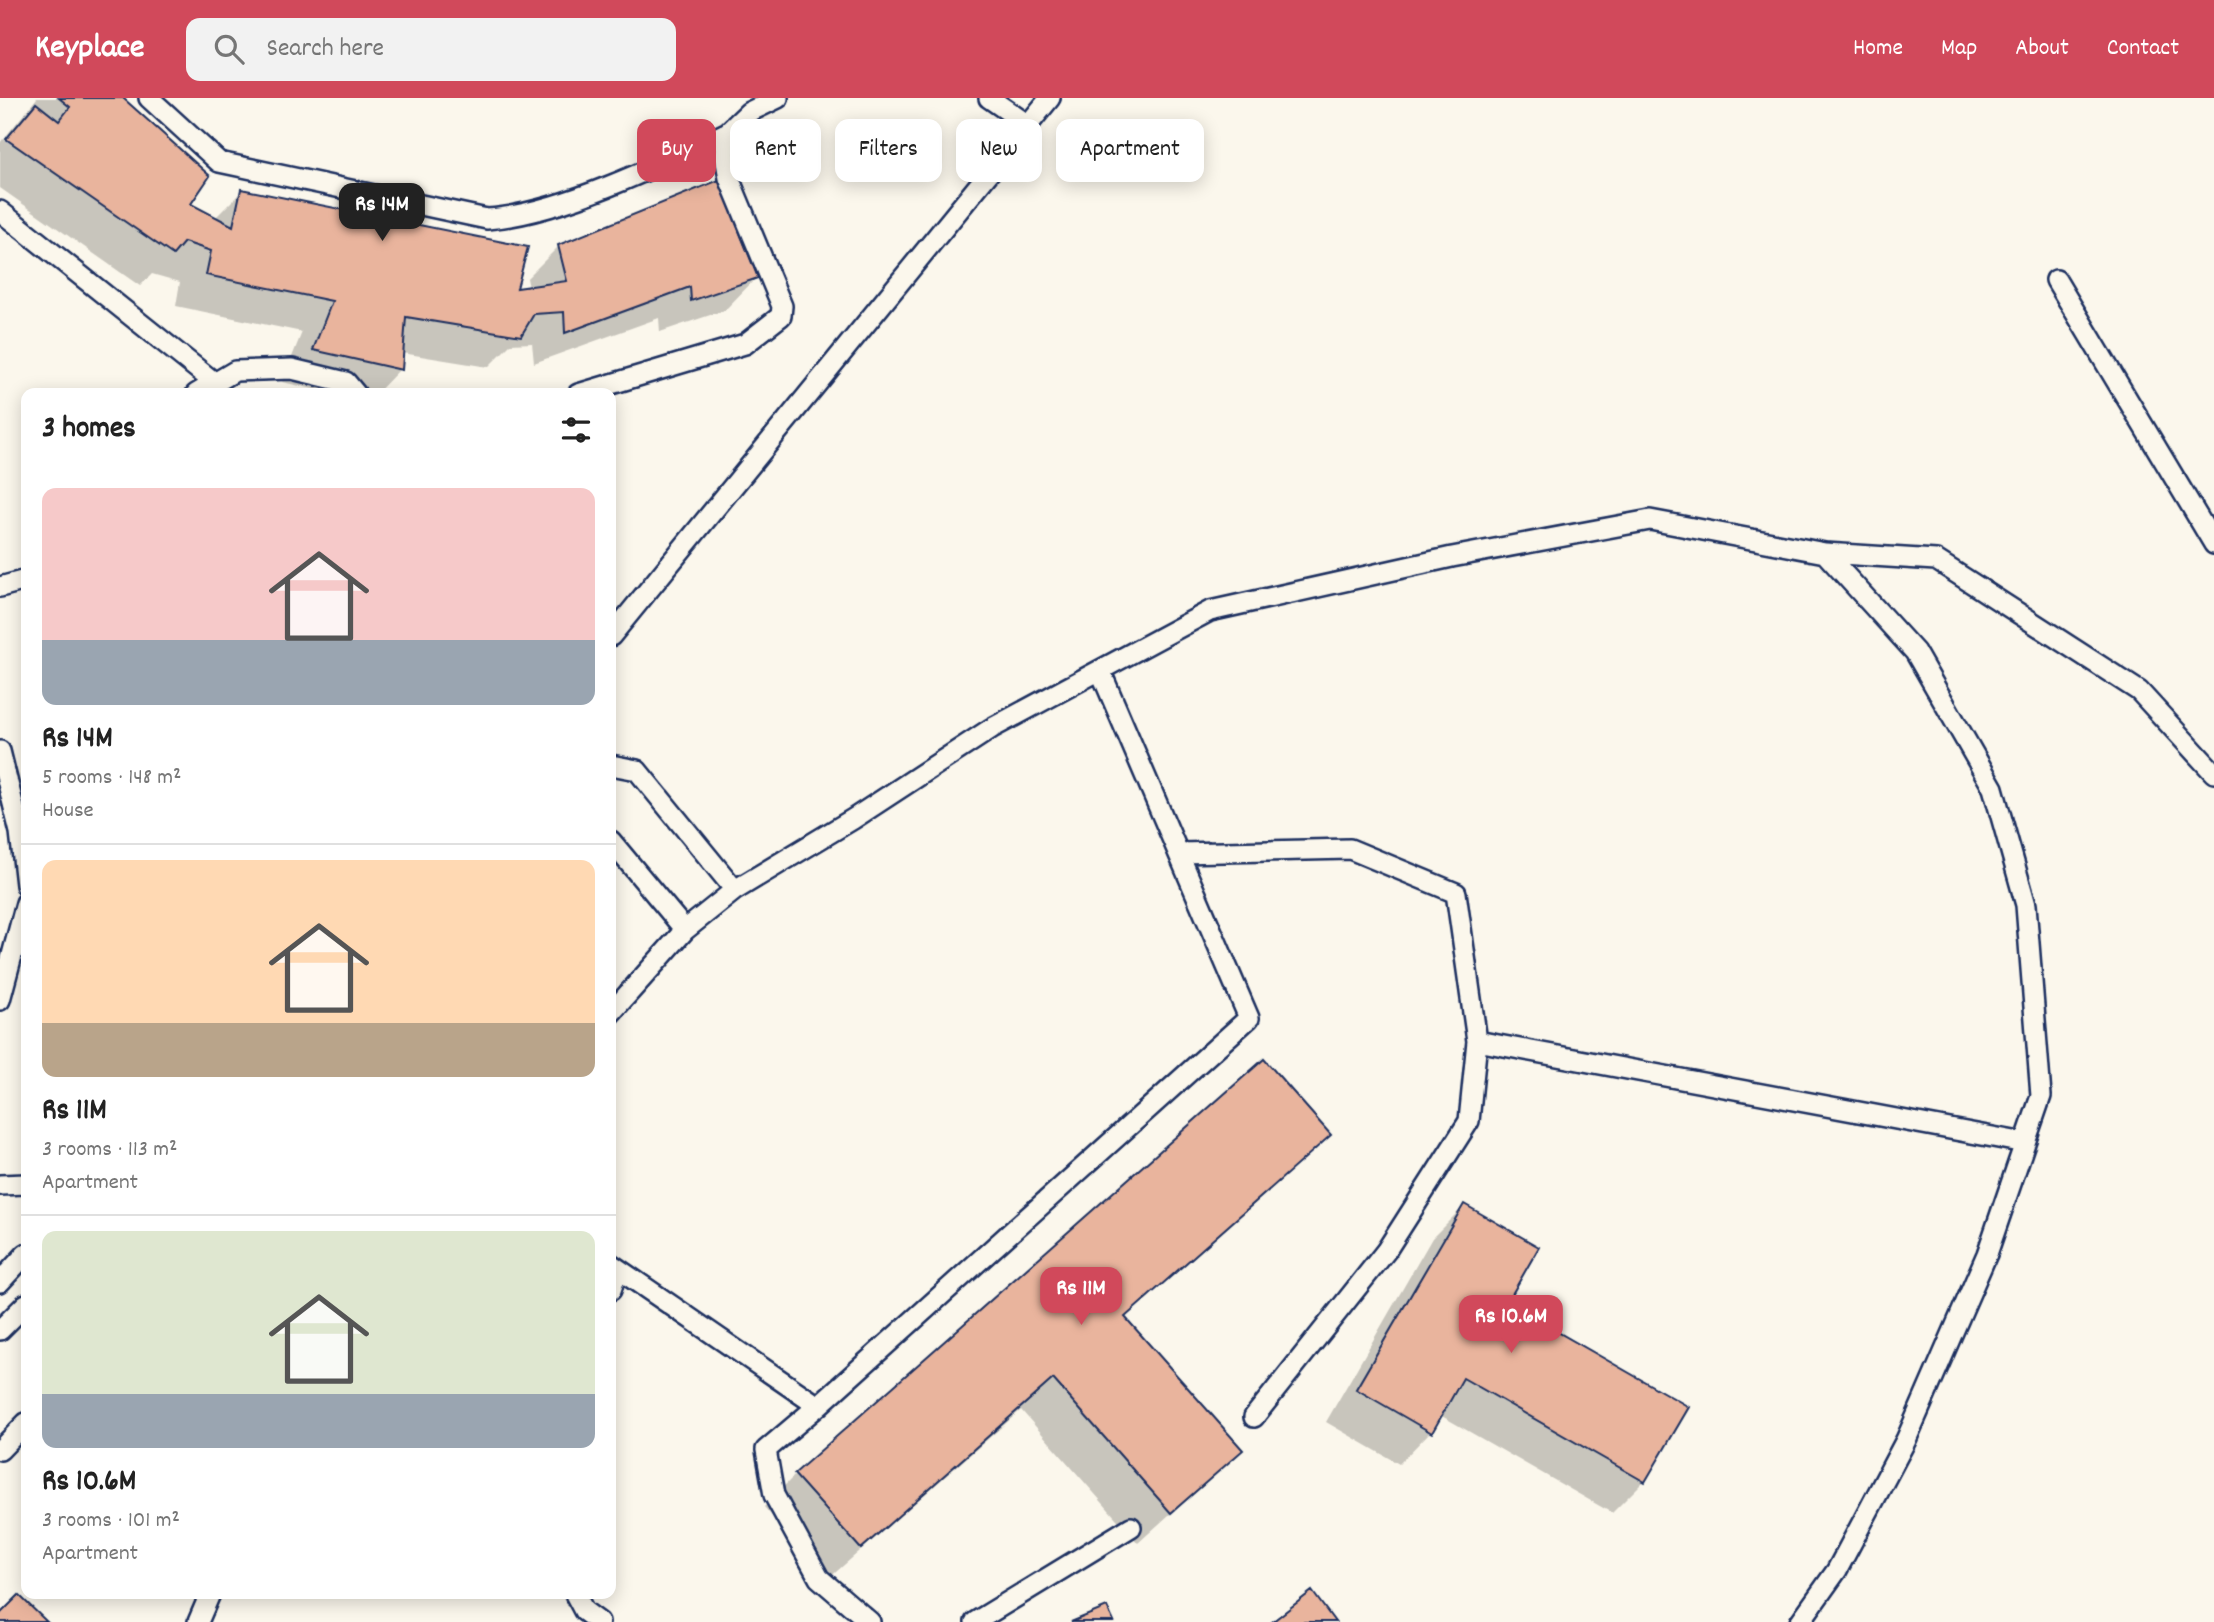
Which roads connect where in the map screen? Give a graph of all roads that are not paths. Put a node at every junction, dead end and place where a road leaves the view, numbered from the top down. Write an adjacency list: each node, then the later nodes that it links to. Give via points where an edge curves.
1 (149, 98): 7 (lane, via 219,162 487,219 516,217 562,203)
2 (778, 98): 7 (lane, via 749,113)
3 (989, 98): 5 (lane)
4 (1050, 98): 6 (lane)
5 (1019, 119)
6 (1033, 119)
7 (728, 132): 14 (lane, via 725,156 729,177 782,306 781,316 745,344)
8 (981, 182): 19 (lane)
9 (0, 211): 11 (lane)
10 (2056, 280): 15 (lane)
11 (215, 383): 12 (lane); 13 (lane, via 235,371 292,369 346,382)
12 (206, 388)
13 (351, 388)
14 (598, 388)
15 (2214, 544)
16 (1825, 553): 20 (lane, via 1650,520 1452,557 1210,611); 23 (lane, via 1936,560 2139,691); 33 (lane, via 1914,652 1993,788 2026,905 2041,1096)
17 (21, 581): 18 (lane)
18 (0, 587)
19 (616, 630)
20 (1100, 670): 26 (lane); 27 (lane, via 992,728)
21 (0, 751): 24 (lane)
22 (616, 766): 27 (lane, via 636,770)
23 (2214, 773)
24 (21, 841)
25 (616, 847): 29 (lane)
26 (1179, 853): 32 (lane, via 1350,849 1456,893); 41 (lane, via 1249,1018)
27 (735, 890): 29 (lane)
28 (21, 922): 30 (lane)
29 (685, 930): 31 (lane)
30 (0, 1000)
31 (616, 1007)
32 (1476, 1041): 33 (lane); 42 (lane, via 1469,1122 1386,1251)
33 (2025, 1143): 52 (lane, via 1987,1254 1906,1440 1838,1570)
34 (21, 1184): 35 (lane)
35 (0, 1185)
36 (21, 1259): 38 (lane)
37 (616, 1267): 41 (lane)
38 (0, 1282)
39 (21, 1309): 40 (lane)
40 (0, 1330)
41 (818, 1406): 50 (lane, via 766,1450 774,1495 819,1578)
42 (1254, 1417)
43 (21, 1428): 44 (lane)
44 (0, 1450)
45 (1131, 1527): 51 (lane)
46 (208, 1599): 48 (lane)
47 (577, 1599): 49 (lane, via 583,1611)
48 (198, 1622)
49 (599, 1622)
50 (870, 1622)
51 (975, 1622)
52 (1800, 1622)

